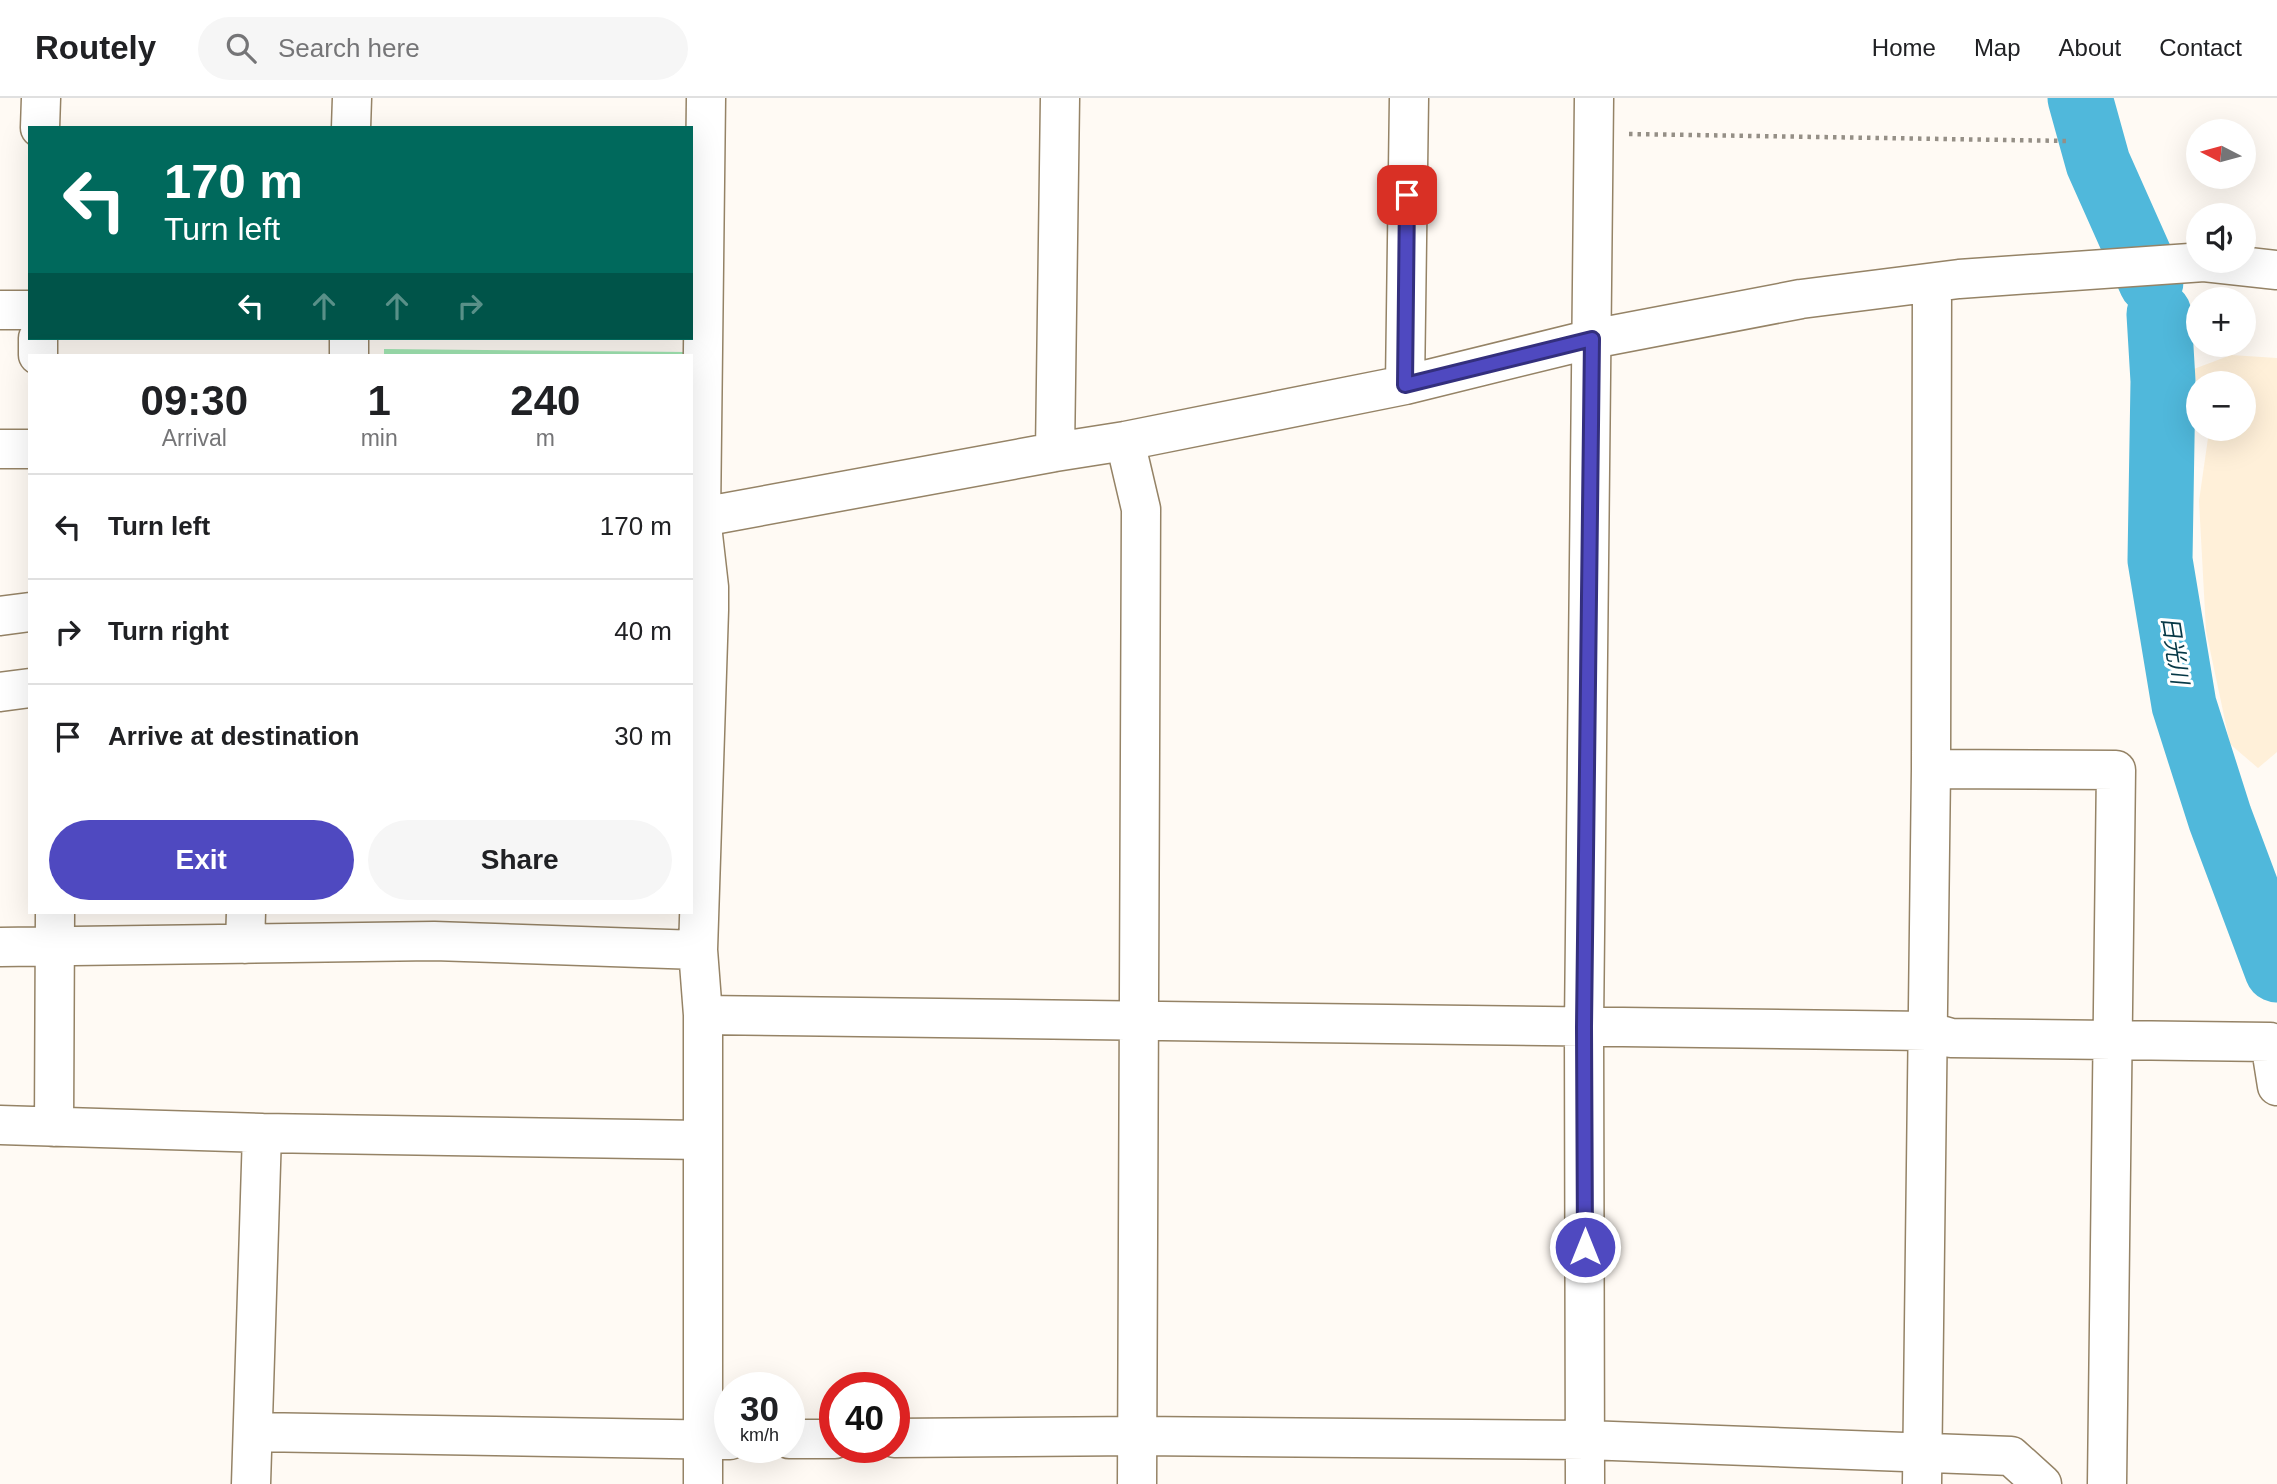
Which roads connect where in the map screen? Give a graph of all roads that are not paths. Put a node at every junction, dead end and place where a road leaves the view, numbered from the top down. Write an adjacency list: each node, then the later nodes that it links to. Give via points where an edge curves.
1 (41, 98): 7 (street)
2 (352, 98): 8 (street)
3 (705, 98): 13 (street)
4 (1060, 98): 19 (street)
5 (1409, 98): 15 (street)
6 (1593, 116): 14 (street)
7 (40, 126)
8 (351, 126)
9 (2277, 270): 10 (street, via 2204,262)
10 (1932, 283): 14 (street, via 1801,299); 26 (street)
11 (0, 310): 12 (street)
12 (28, 310)
13 (697, 335): 20 (street)
14 (1592, 339): 15 (street); 34 (street)
15 (1405, 385): 16 (street)
16 (1125, 441): 19 (street); 33 (street, via 1141,509)
17 (0, 449): 18 (street)
18 (28, 449)
19 (1055, 452): 20 (street)
20 (696, 518): 21 (street)
21 (700, 588): 31 (street)
22 (28, 612): 23 (street)
23 (0, 616)
24 (28, 688): 25 (street)
25 (0, 692)
26 (1931, 769): 35 (street); 36 (street, via 2116,770)
27 (434, 926): 28 (street); 31 (street)
28 (246, 928): 29 (street)
29 (55, 930): 30 (street); 39 (street)
30 (0, 947)
31 (698, 950): 32 (street)
32 (703, 1015): 33 (street); 41 (street)
33 (1138, 1022): 34 (street); 44 (street)
34 (1584, 1027): 35 (street); 47 (street)
35 (1927, 1031): 36 (street, via 1951,1038); 49 (street)
36 (2113, 1040): 37 (street, via 2270,1042); 55 (street)
37 (2277, 1086)
38 (0, 1125): 39 (street)
39 (54, 1127): 40 (street)
40 (262, 1133): 41 (street); 43 (street)
41 (701, 1140): 42 (street)
42 (714, 1400)
43 (253, 1432): 46 (street); 50 (street)
44 (1138, 1436): 45 (street); 47 (street); 52 (street)
45 (910, 1438)
46 (714, 1440)
47 (1586, 1440): 49 (street); 53 (street)
48 (714, 1447): 51 (street)
49 (1922, 1469): 54 (street, via 2011,1456)
50 (251, 1484)
51 (703, 1484)
52 (1137, 1484)
53 (1585, 1484)
54 (2042, 1484)
55 (2107, 1484)

